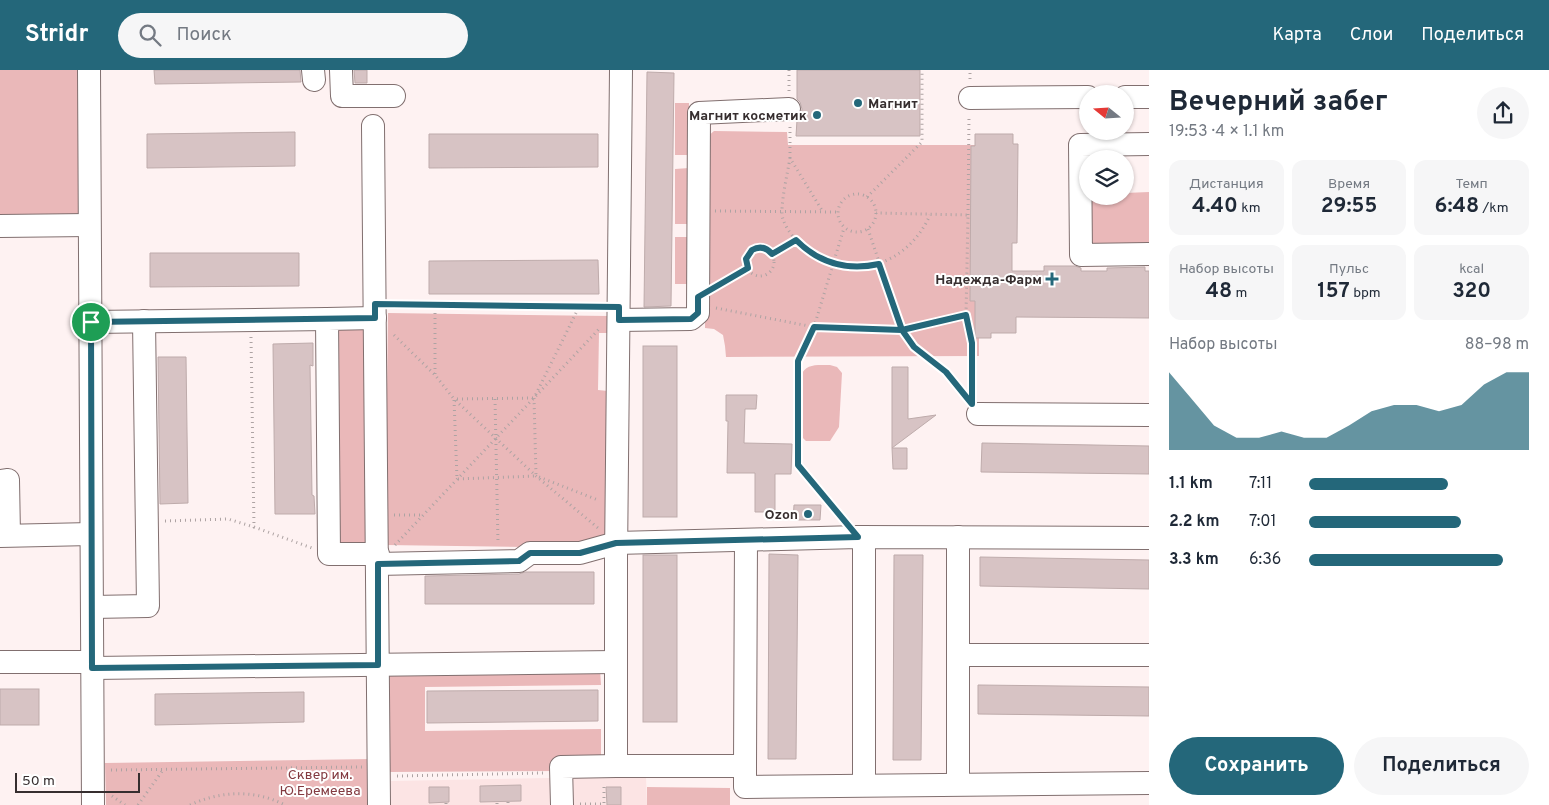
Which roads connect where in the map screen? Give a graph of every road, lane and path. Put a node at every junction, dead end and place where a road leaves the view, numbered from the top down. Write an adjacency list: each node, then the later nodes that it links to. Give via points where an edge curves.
1 (89, 70): 24 (lane)
2 (341, 70): 7 (lane, via 342,96)
3 (621, 70): 38 (lane)
4 (789, 70): 12 (path)
5 (922, 70): 16 (path, via 922,142)
6 (970, 70): 10 (path)
7 (394, 96)
8 (1134, 97): 9 (lane)
9 (1149, 97)
10 (970, 98): 11 (lane); 23 (path)
11 (1079, 98)
12 (789, 109): 15 (path); 17 (lane, via 699,113)
13 (374, 126): 37 (lane)
14 (1149, 144): 30 (lane, via 1080,145 1081,255)
15 (790, 158): 18 (path); 19 (path)
16 (868, 197): 20 (path, via 850,195 840,203); 21 (path)
17 (698, 210): 18 (path); 34 (lane)
18 (782, 212): 19 (path); 28 (path, via 784,222)
19 (823, 212): 20 (path)
20 (837, 212): 26 (path)
21 (876, 213): 22 (path); 27 (path)
22 (930, 215): 23 (path); 32 (path, via 921,234 907,249)
23 (968, 215): 39 (path)
24 (89, 225): 25 (lane); 43 (lane)
25 (0, 226)
26 (844, 228): 27 (path, via 856,233); 31 (path)
27 (868, 229): 32 (path)
28 (796, 240): 29 (path); 31 (path)
29 (772, 254): 33 (path, via 761,248 752,250 746,259); 33 (path, via 773,266 767,274 758,276)
30 (1149, 254)
31 (833, 264): 32 (path, via 856,267); 44 (path)
32 (879, 264): 45 (path)
33 (748, 268): 34 (path)
34 (698, 301): 38 (lane, via 698,313 691,319); 44 (path)
35 (435, 305): 36 (path); 37 (path); 46 (path)
36 (579, 307): 38 (path); 47 (path)
37 (375, 311): 40 (lane); 46 (path); 59 (lane)
38 (619, 314): 47 (path); 57 (lane)
39 (966, 315): 45 (path); 50 (path, via 972,343)
40 (327, 319): 41 (lane); 69 (lane)
41 (250, 320): 42 (lane); 61 (path)
42 (144, 321): 43 (lane); 60 (lane)
43 (91, 322): 62 (lane)
44 (814, 327): 45 (path); 64 (path, via 798,361 798,465)
45 (902, 330): 50 (path, via 914,347 946,372)
46 (435, 375): 48 (path)
47 (534, 398): 49 (path); 52 (path); 53 (path)
48 (454, 399): 49 (path); 52 (path); 55 (path)
49 (495, 399): 52 (path)
50 (975, 409): 51 (lane)
51 (1149, 415)
52 (496, 438): 53 (path); 54 (path); 55 (path)
53 (536, 476): 54 (path); 57 (path); 68 (path)
54 (498, 477): 55 (path); 71 (path)
55 (457, 478): 58 (path)
56 (0, 480): 63 (lane, via 8,480)
57 (616, 506): 68 (lane)
58 (424, 515): 59 (path); 70 (path)
59 (377, 516): 70 (lane)
60 (148, 521): 61 (path, via 228,519); 72 (lane, via 148,606)
61 (254, 527): 69 (path)
62 (91, 534): 63 (lane); 72 (lane)
63 (4, 535)
64 (861, 537): 65 (lane); 67 (lane); 86 (lane)
65 (958, 537): 66 (lane); 73 (lane)
66 (1149, 538)
67 (746, 540): 68 (lane); 87 (lane)
68 (616, 543): 71 (lane, via 580,553 530,553 519,561); 76 (lane)
69 (328, 554): 70 (lane)
70 (378, 559): 71 (lane); 78 (lane)
71 (498, 561)
72 (92, 607): 77 (lane)
73 (958, 655): 74 (lane); 85 (lane)
74 (1149, 655)
75 (0, 662): 77 (lane)
76 (615, 662): 78 (lane); 79 (lane)
77 (92, 665): 78 (lane); 80 (lane)
78 (378, 665): 82 (lane)
79 (616, 766): 83 (lane, via 562,767); 87 (lane)
80 (92, 770): 81 (path); 89 (lane)
81 (162, 770): 82 (path); 90 (path)
82 (379, 772): 83 (path); 93 (lane)
83 (562, 773): 94 (lane)
84 (1149, 783): 85 (lane)
85 (958, 784): 86 (lane)
86 (864, 785): 87 (lane)
87 (745, 786)
88 (604, 787): 94 (path, via 604,804)
89 (93, 805)
90 (138, 805)
91 (190, 805): 92 (path, via 210,797 233,794 257,795)
92 (285, 805)
93 (380, 805)
94 (568, 805)

